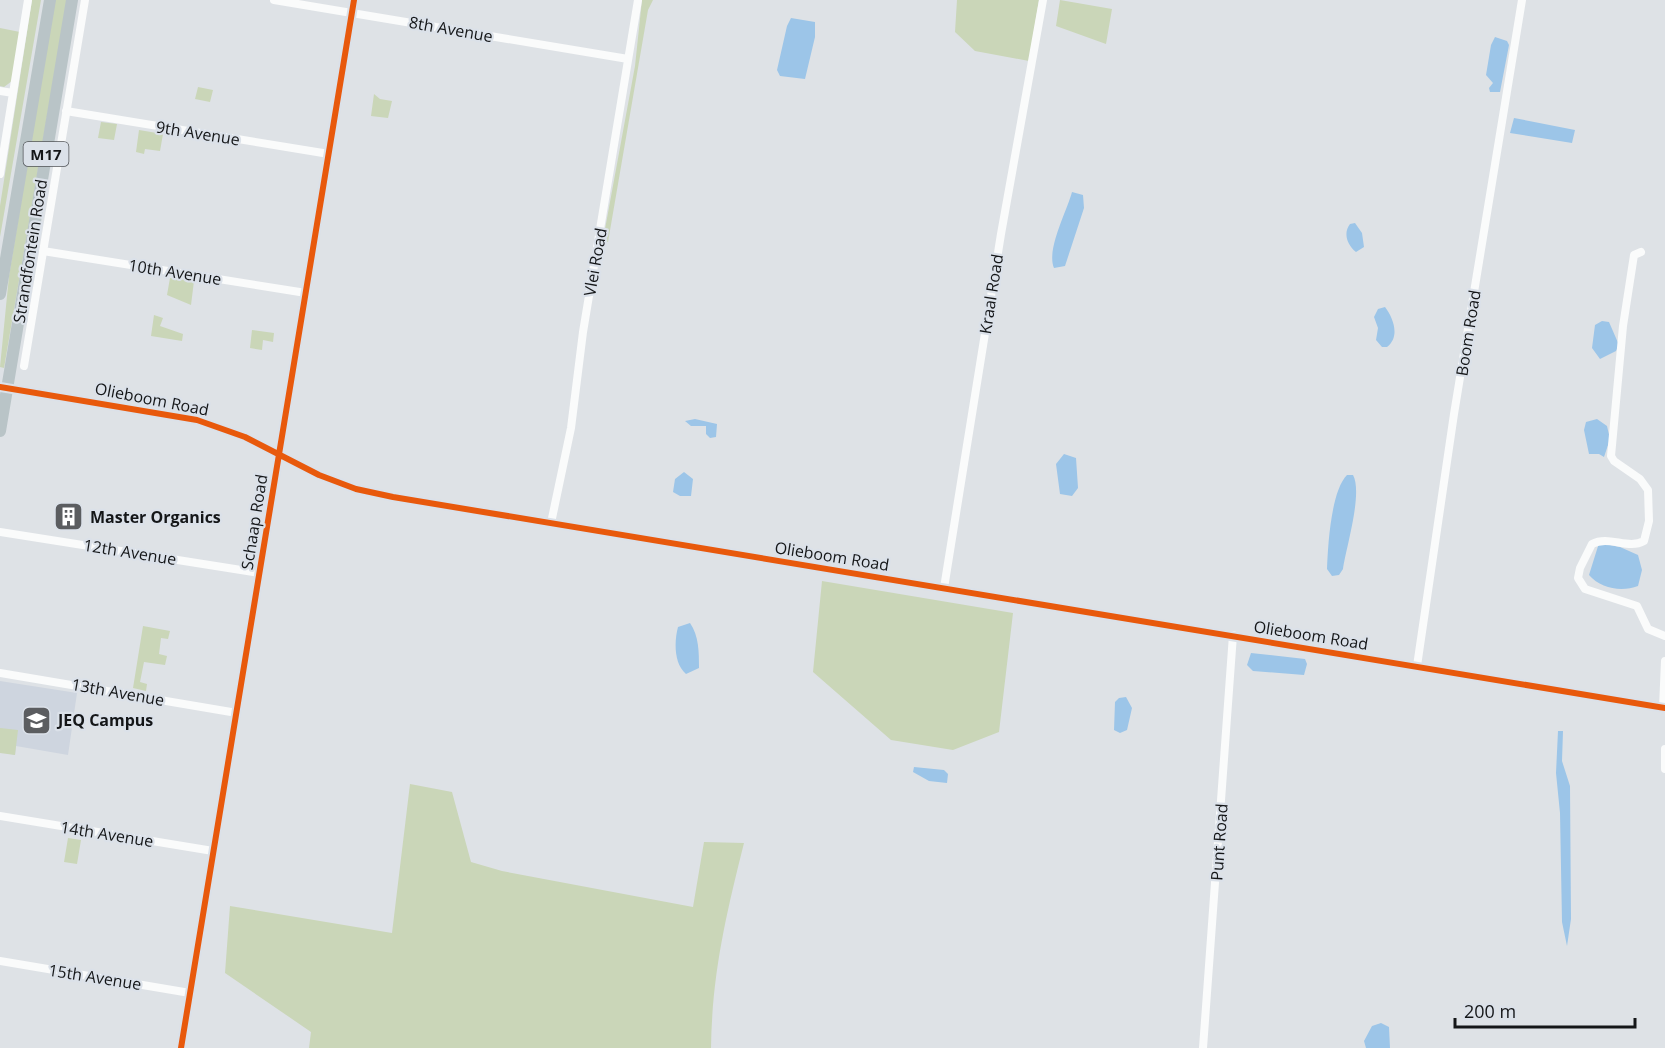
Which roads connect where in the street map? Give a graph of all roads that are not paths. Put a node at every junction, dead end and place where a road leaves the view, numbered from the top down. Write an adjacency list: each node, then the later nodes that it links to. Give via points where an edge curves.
1 (28, 0): 13 (street)
2 (50, 0): 20 (main road, Strandfontein Road / M17)
3 (72, 0): 22 (main road, Strandfontein Road / M17)
4 (85, 0): 14 (street)
5 (274, 0): 10 (street, 8th Avenue)
6 (354, 0): 10 (street, Schaap Road)
7 (638, 0): 11 (street, Vlei Road)
8 (1043, 0): 28 (street, Kraal Road)
9 (1522, 0): 32 (street, Boom Road)
10 (352, 13): 11 (street, 8th Avenue); 15 (street, Schaap Road)
11 (628, 59): 25 (street, Vlei Road, via 571,428)
12 (0, 91): 13 (street)
13 (13, 93): 16 (street)
14 (66, 111): 15 (street, 9th Avenue); 17 (street)
15 (329, 153): 19 (street, Schaap Road)
16 (0, 174)
17 (43, 251): 19 (street, 10th Avenue); 21 (street)
18 (1641, 252): 30 (street, via 1635,254 1623,326 1611,456 1646,487 1648,529 1640,543 1592,544 1578,578 1585,589 1637,606 1648,629)
19 (306, 293): 24 (street, Schaap Road)
20 (0, 294)
21 (24, 366)
22 (3, 388): 23 (main road, Strandfontein Road / M17); 24 (street, Olieboom Road, via 179,415 236,433)
23 (0, 430)
24 (279, 455): 25 (street, Olieboom Road, via 319,476 369,492); 27 (street, Schaap Road)
25 (551, 523): 28 (street, Olieboom Road)
26 (0, 532): 27 (street, 12th Avenue)
27 (260, 573): 35 (street, Schaap Road)
28 (944, 588): 29 (street, Olieboom Road)
29 (1233, 635): 32 (street, Olieboom Road); 43 (street, Punt Road)
30 (1665, 636)
31 (1665, 661): 34 (street)
32 (1417, 666): 34 (street, Olieboom Road)
33 (0, 673): 35 (street, 13th Avenue)
34 (1664, 708)
35 (237, 712): 39 (street, Schaap Road)
36 (1665, 749): 37 (street)
37 (1665, 769)
38 (0, 816): 39 (street, 14th Avenue)
39 (213, 851): 41 (street, Schaap Road)
40 (0, 961): 41 (street, 15th Avenue)
41 (190, 993): 42 (street, Schaap Road)
42 (181, 1048)
43 (1203, 1048)

